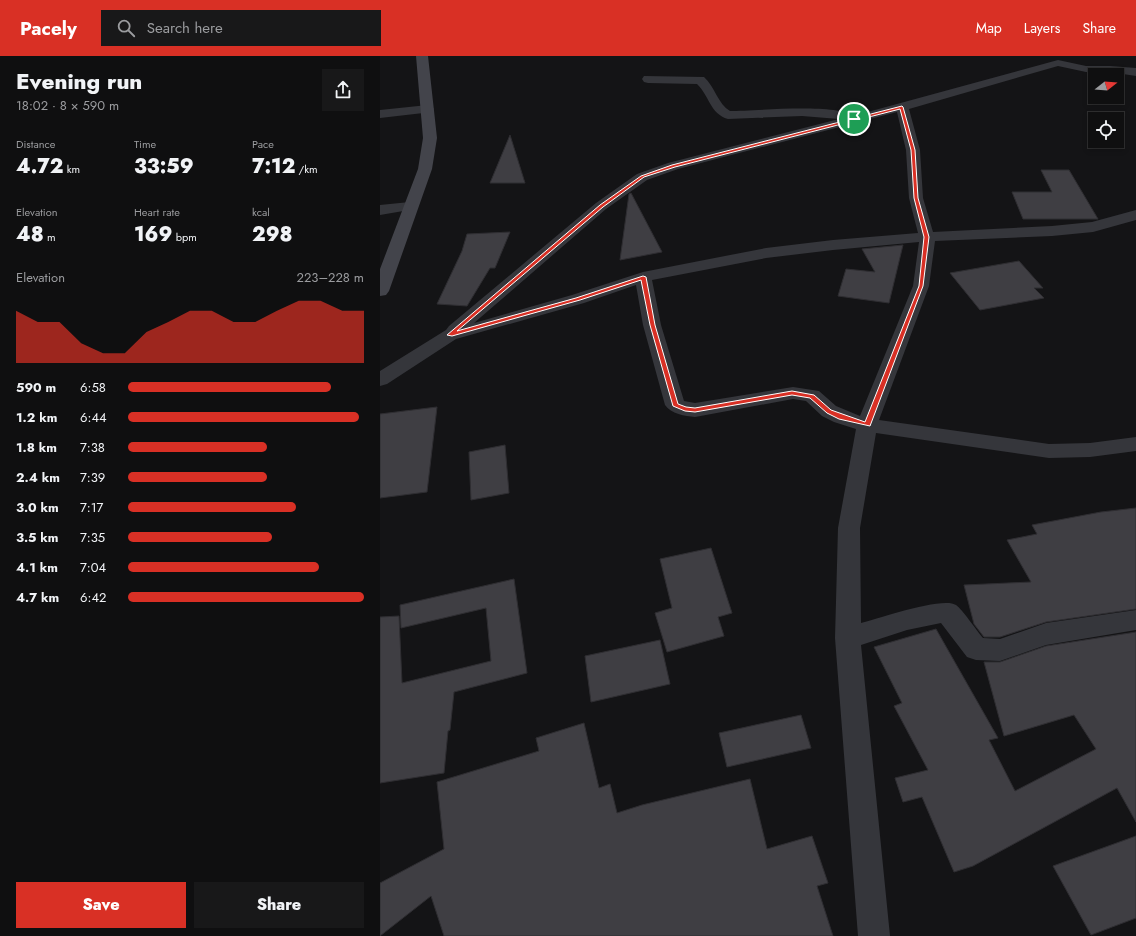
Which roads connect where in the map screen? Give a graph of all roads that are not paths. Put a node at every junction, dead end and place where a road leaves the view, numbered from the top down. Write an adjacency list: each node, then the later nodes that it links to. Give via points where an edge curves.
1 (422, 56): 6 (street)
2 (1061, 59): 3 (street, via 1086,69); 5 (street)
3 (1136, 72)
4 (648, 79): 8 (street, via 700,80 721,112 728,115 783,111 830,113)
5 (902, 107): 8 (street); 12 (street, via 913,150 916,198)
6 (428, 109): 7 (street); 9 (street, via 430,138 425,169)
7 (380, 114)
8 (854, 119): 15 (street, via 673,166 642,177 602,206)
9 (410, 206): 10 (street); 14 (street)
10 (380, 210)
11 (1136, 215): 12 (street, via 1093,227)
12 (927, 237): 13 (street, via 766,254); 17 (street, via 921,286)
13 (643, 277): 15 (street, via 578,299); 17 (street, via 652,325 675,405 695,410 792,393 812,396 829,412)
14 (380, 291)
15 (450, 335): 16 (street)
16 (380, 380)
17 (867, 425): 18 (street, via 1049,451 1090,450); 20 (street, via 849,528)
18 (1136, 444)
19 (1136, 620): 20 (street, via 1046,634 1000,650 976,649 947,612 907,620)
20 (848, 638): 21 (street)
21 (874, 936)

